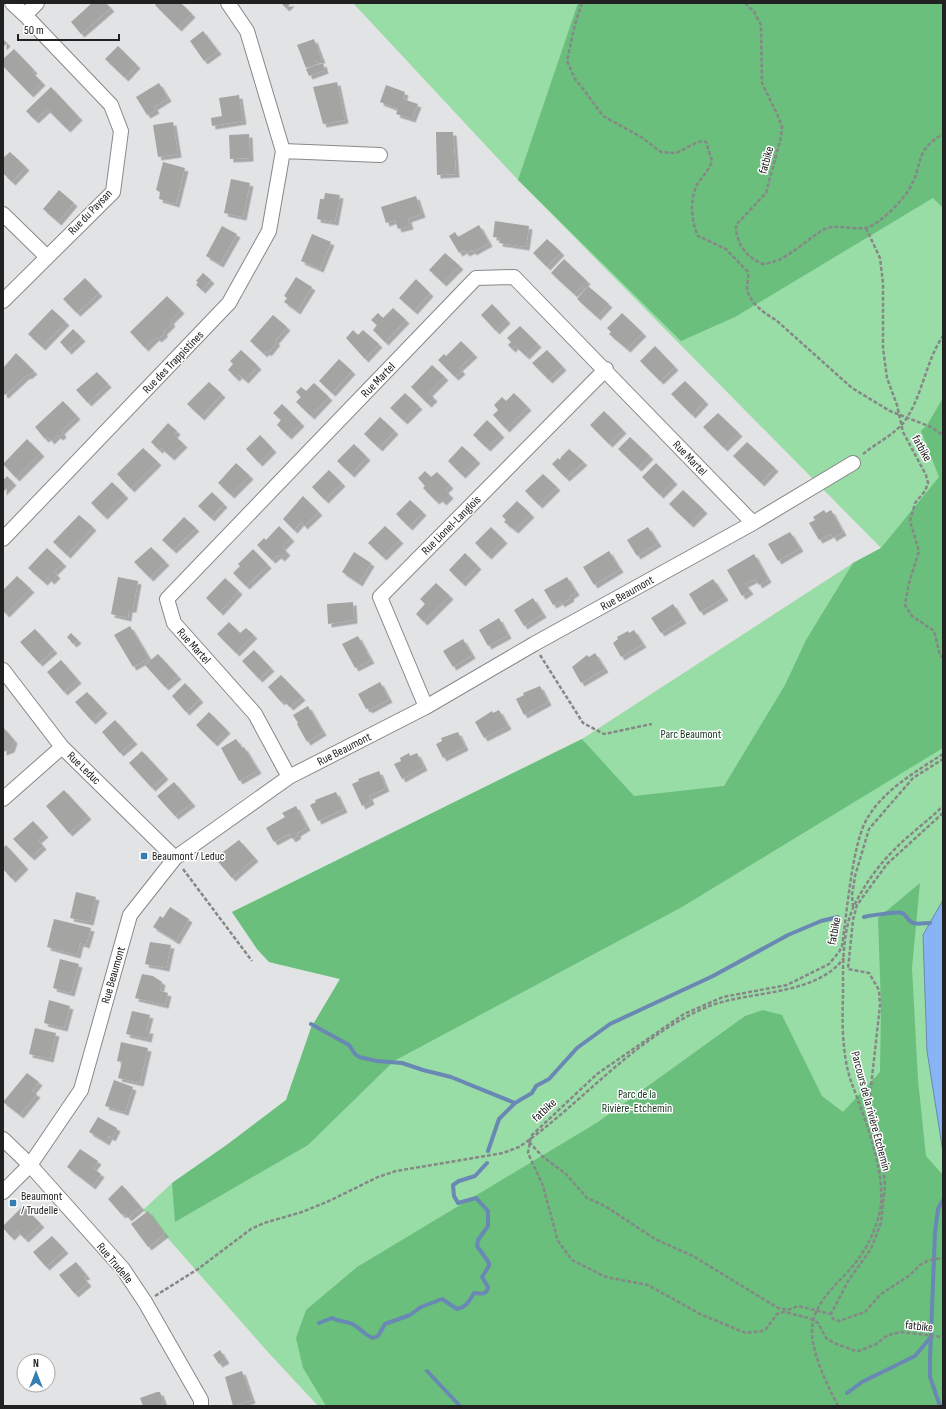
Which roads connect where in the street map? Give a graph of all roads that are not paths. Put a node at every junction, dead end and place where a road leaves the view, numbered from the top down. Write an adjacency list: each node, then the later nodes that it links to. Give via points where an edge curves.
1 (12, 3): 4 (street, Rue du Paysan)
2 (37, 3): 4 (street)
3 (228, 3): 5 (street, Rue des Trappistines, via 247,31)
4 (25, 15): 8 (street, Rue du Paysan, via 111,105 121,131 113,192)
5 (283, 151): 6 (street); 13 (street, Rue des Trappistines, via 269,232 229,303)
6 (380, 155)
7 (3, 214): 8 (street)
8 (46, 256): 9 (street, Rue du Paysan)
9 (3, 301)
10 (606, 369): 12 (street, Rue Martel); 15 (street, Rue Lionel-Langlois, via 380,597); 17 (street, Rue Martel, via 514,277 476,278 167,599 174,623 255,714)
11 (853, 463): 12 (street, Rue Beaumont)
12 (753, 523): 15 (street, Rue Beaumont)
13 (3, 539)
14 (3, 670): 16 (street, Rue Leduc)
15 (426, 707): 17 (street, Rue Beaumont)
16 (62, 747): 18 (street); 19 (street, Rue Leduc)
17 (289, 777): 19 (street, Rue Beaumont)
18 (3, 799)
19 (175, 858): 21 (street, Rue Beaumont, via 130,915 81,1090)
20 (3, 1139): 21 (street, Rue Trudelle)
21 (30, 1165): 22 (street, Rue Beaumont); 23 (street, Rue Trudelle, via 123,1269 145,1302 201,1400)
22 (3, 1192)
23 (201, 1406)

